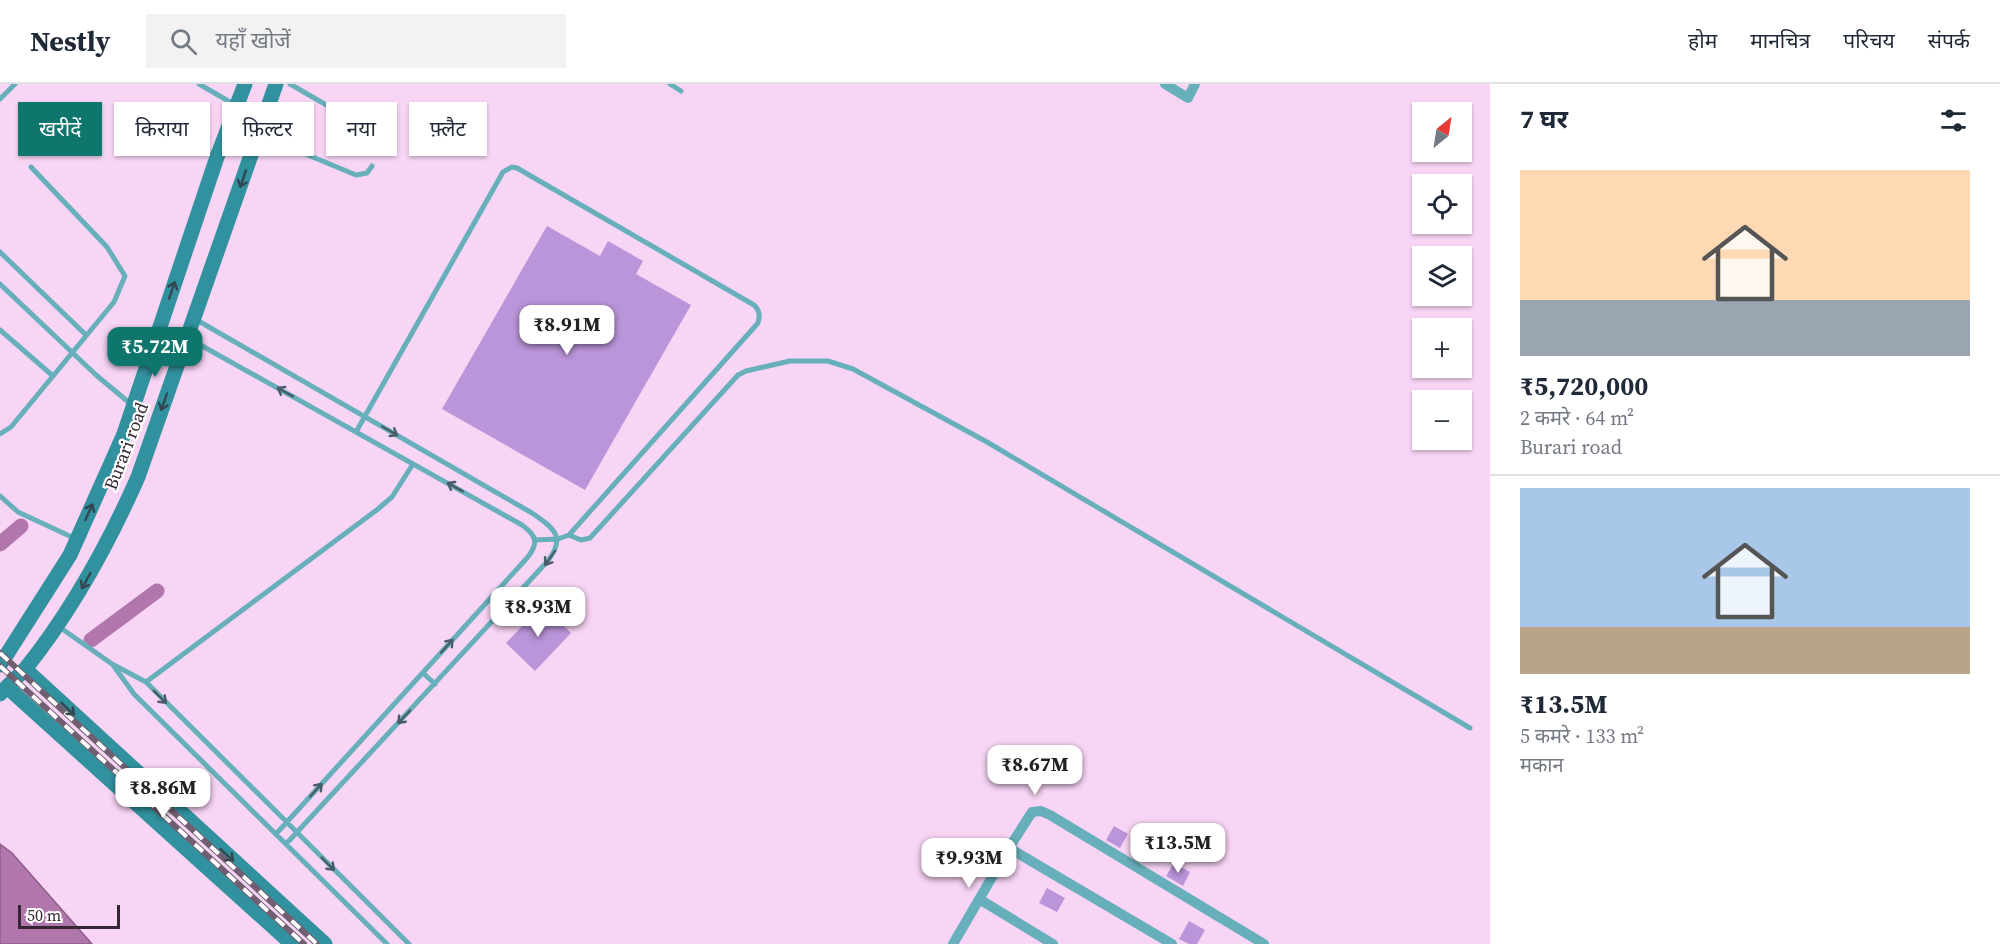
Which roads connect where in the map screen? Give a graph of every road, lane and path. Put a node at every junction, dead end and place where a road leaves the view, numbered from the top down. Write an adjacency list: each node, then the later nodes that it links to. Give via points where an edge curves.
1 (15, 84): 10 (lane)
2 (199, 84): 11 (lane)
3 (245, 84): 12 (main road, Burari road)
4 (276, 84): 13 (main road, Burari road)
5 (290, 84): 14 (lane)
6 (670, 84): 9 (lane)
7 (1165, 84): 8 (street, via 1188,98)
8 (1195, 84)
9 (681, 91)
10 (0, 99)
11 (230, 102)
12 (238, 102)
13 (270, 102)
14 (326, 105)
15 (222, 144): 28 (main road, Burari road, one-way to 15)
16 (251, 156): 22 (main road, Burari road, one-way to 22)
17 (311, 156): 18 (lane, via 356,175 368,172)
18 (372, 166)
19 (31, 167): 24 (lane, via 107,247 125,276 114,302)
20 (0, 252): 24 (lane)
21 (0, 284): 26 (lane)
22 (194, 318): 25 (main road, Burari road); 29 (lane)
23 (0, 330): 27 (lane)
24 (86, 335): 26 (lane)
25 (187, 337): 30 (lane, one-way to 25); 40 (main road, Burari road, one-way to 40, via 138,477 82,589)
26 (72, 352): 27 (lane); 28 (lane)
27 (53, 376): 31 (lane, via 11,427)
28 (133, 406): 37 (main road, Burari road, one-way to 28)
29 (365, 417): 30 (lane); 33 (lane, one-way to 33); 36 (lane, via 503,172 512,167 754,305 759,310 758,323)
30 (356, 432): 32 (lane)
31 (0, 434)
32 (414, 464): 35 (lane, one-way to 32); 45 (lane, via 392,497 378,509)
33 (484, 486): 35 (lane); 38 (lane, via 545,522)
34 (0, 496): 37 (lane, via 18,512)
35 (477, 500): 39 (lane, via 522,525)
36 (569, 535): 38 (lane); 48 (lane, via 581,540 590,538 738,375 790,361 828,361 853,369 987,442)
37 (77, 539): 41 (main road, Burari road)
38 (558, 539): 39 (lane); 46 (lane, one-way to 46, via 550,559)
39 (535, 540): 44 (lane, one-way to 39, via 527,558)
40 (57, 625): 42 (lane); 43 (main road, Burari road)
41 (3, 655)
42 (112, 664): 45 (lane); 51 (lane, via 134,694)
43 (25, 669): 47 (main road, Burari road); 56 (main road, one-way to 56)
44 (423, 673): 46 (lane); 49 (lane, one-way to 44)
45 (146, 682): 49 (lane, one-way to 49)
46 (435, 684): 50 (lane, one-way to 50)
47 (3, 690): 55 (main road)
48 (1470, 728)
49 (287, 822): 50 (lane); 51 (lane)
50 (297, 832): 52 (lane); 58 (lane, one-way to 58)
51 (276, 834): 52 (lane)
52 (286, 844): 57 (lane)
53 (1009, 848): 54 (street); 61 (street); 62 (street, via 1032,812 1041,811)
54 (979, 899): 59 (street); 60 (street)
55 (292, 944)
56 (324, 944)
57 (387, 944)
58 (409, 944)
59 (953, 944)
60 (1053, 944)
61 (1172, 944)
62 (1264, 944)

